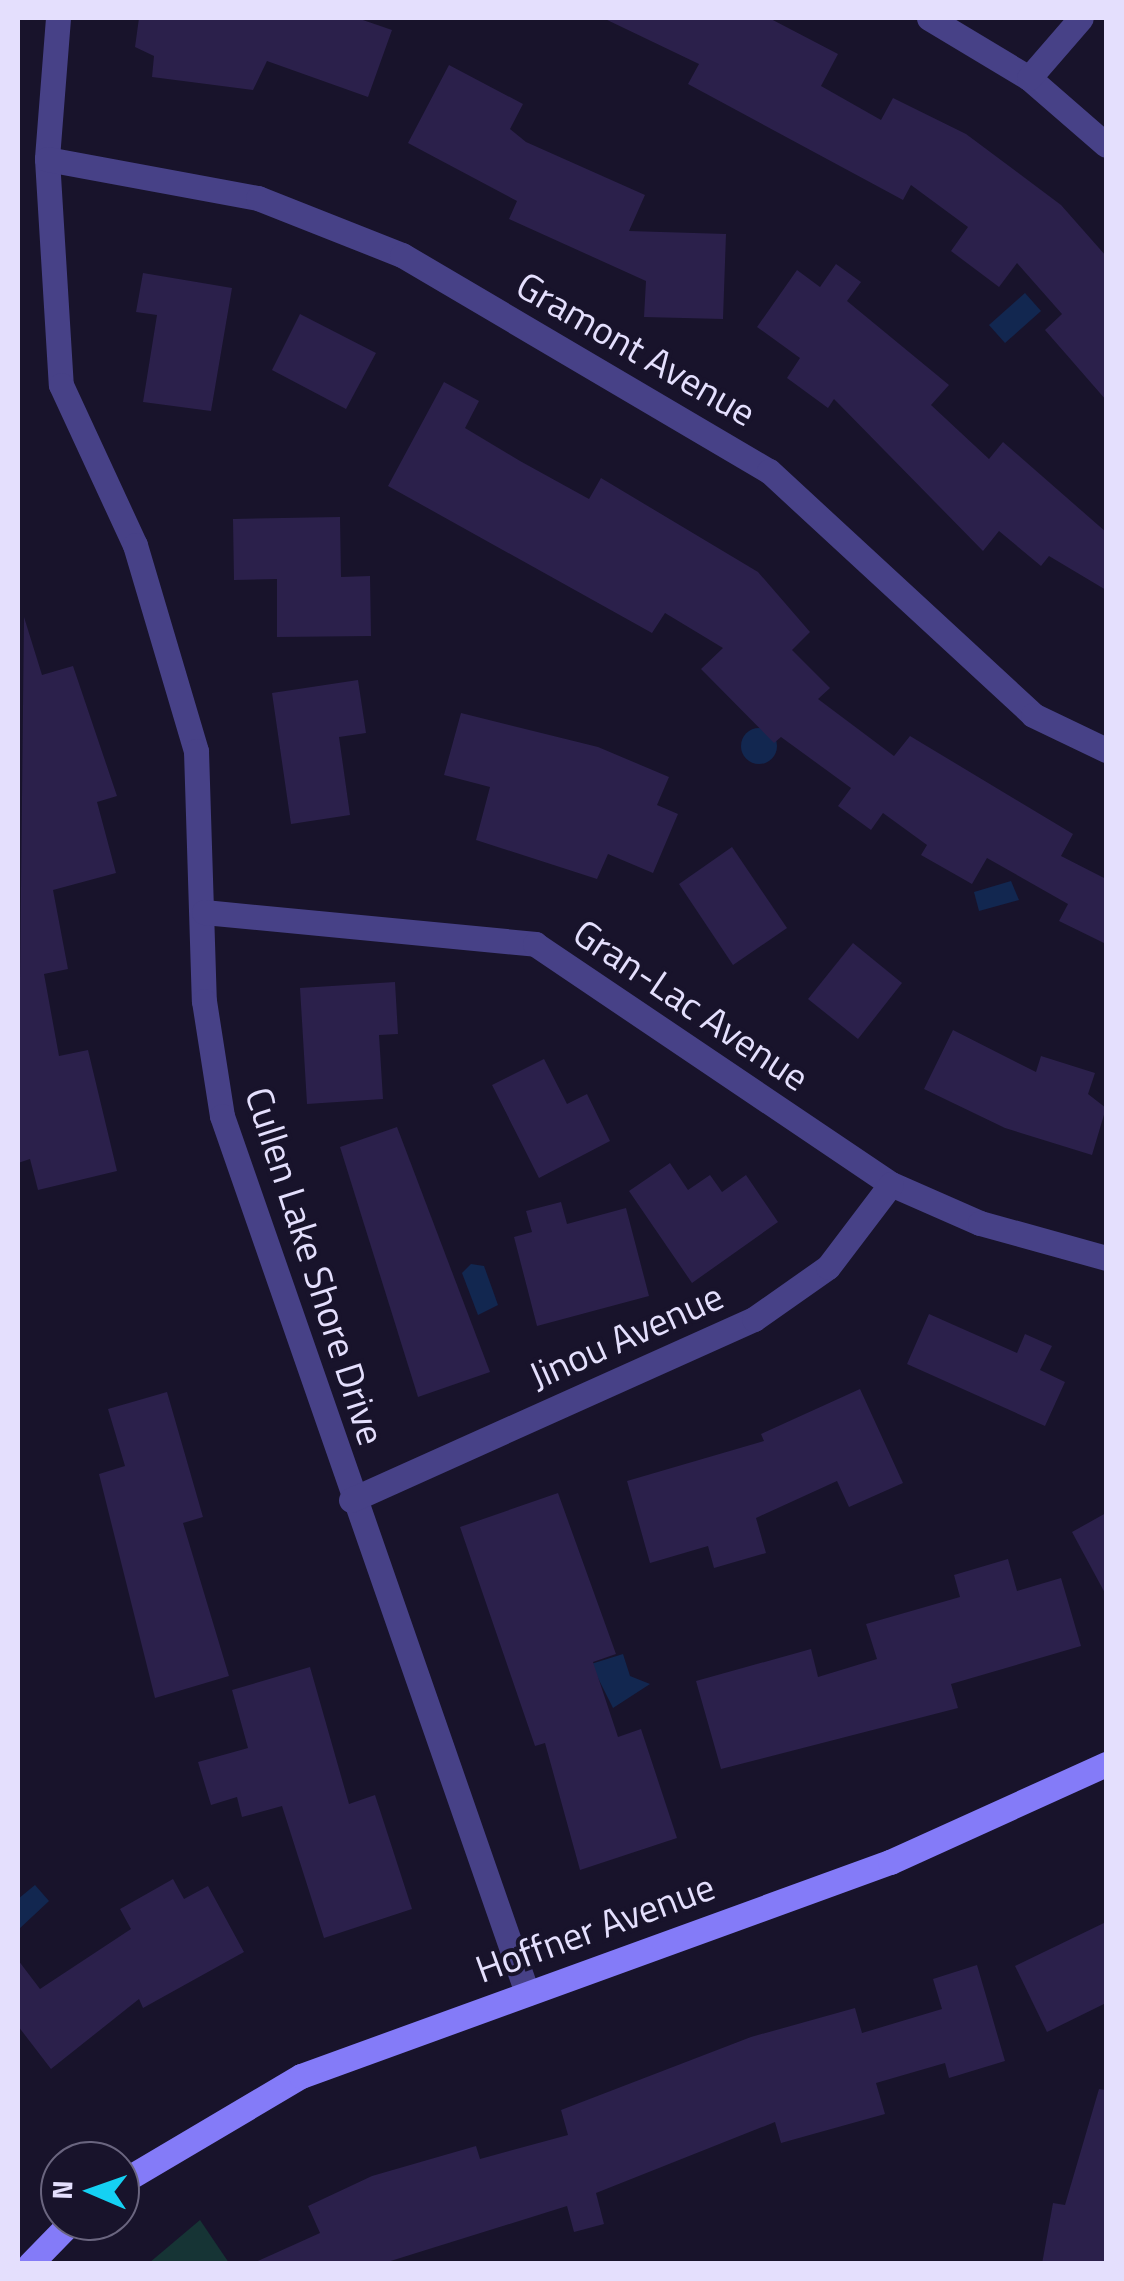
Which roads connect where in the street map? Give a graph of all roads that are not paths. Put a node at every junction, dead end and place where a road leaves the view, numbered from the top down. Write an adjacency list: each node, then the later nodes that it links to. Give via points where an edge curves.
1 (58, 18): 6 (street, Cullen Lake Shore Drive)
2 (929, 18): 4 (street)
3 (1081, 18): 4 (street)
4 (1028, 78): 5 (street)
5 (1106, 145)
6 (48, 158): 7 (street, Gramont Avenue, via 258,198 402,255 770,472 1033,715); 8 (street, Cullen Lake Shore Drive, via 62,385 135,545 196,751)
7 (1106, 750)
8 (204, 912): 9 (street, Gran-Lac Avenue, via 535,944); 11 (street, Cullen Lake Shore Drive, via 204,1001 222,1116)
9 (891, 1184): 10 (street, Gran-Lac Avenue, via 980,1223); 11 (street, Jinou Avenue, via 828,1266 754,1319)
10 (1106, 1258)
11 (351, 1500): 13 (street, Cullen Lake Shore Drive)
12 (1106, 1764): 13 (main road, Hoffner Avenue, via 890,1862)
13 (528, 1992): 14 (main road, Hoffner Avenue, via 301,2076)
14 (140, 2171)
15 (52, 2241): 16 (main road)
16 (30, 2264)

